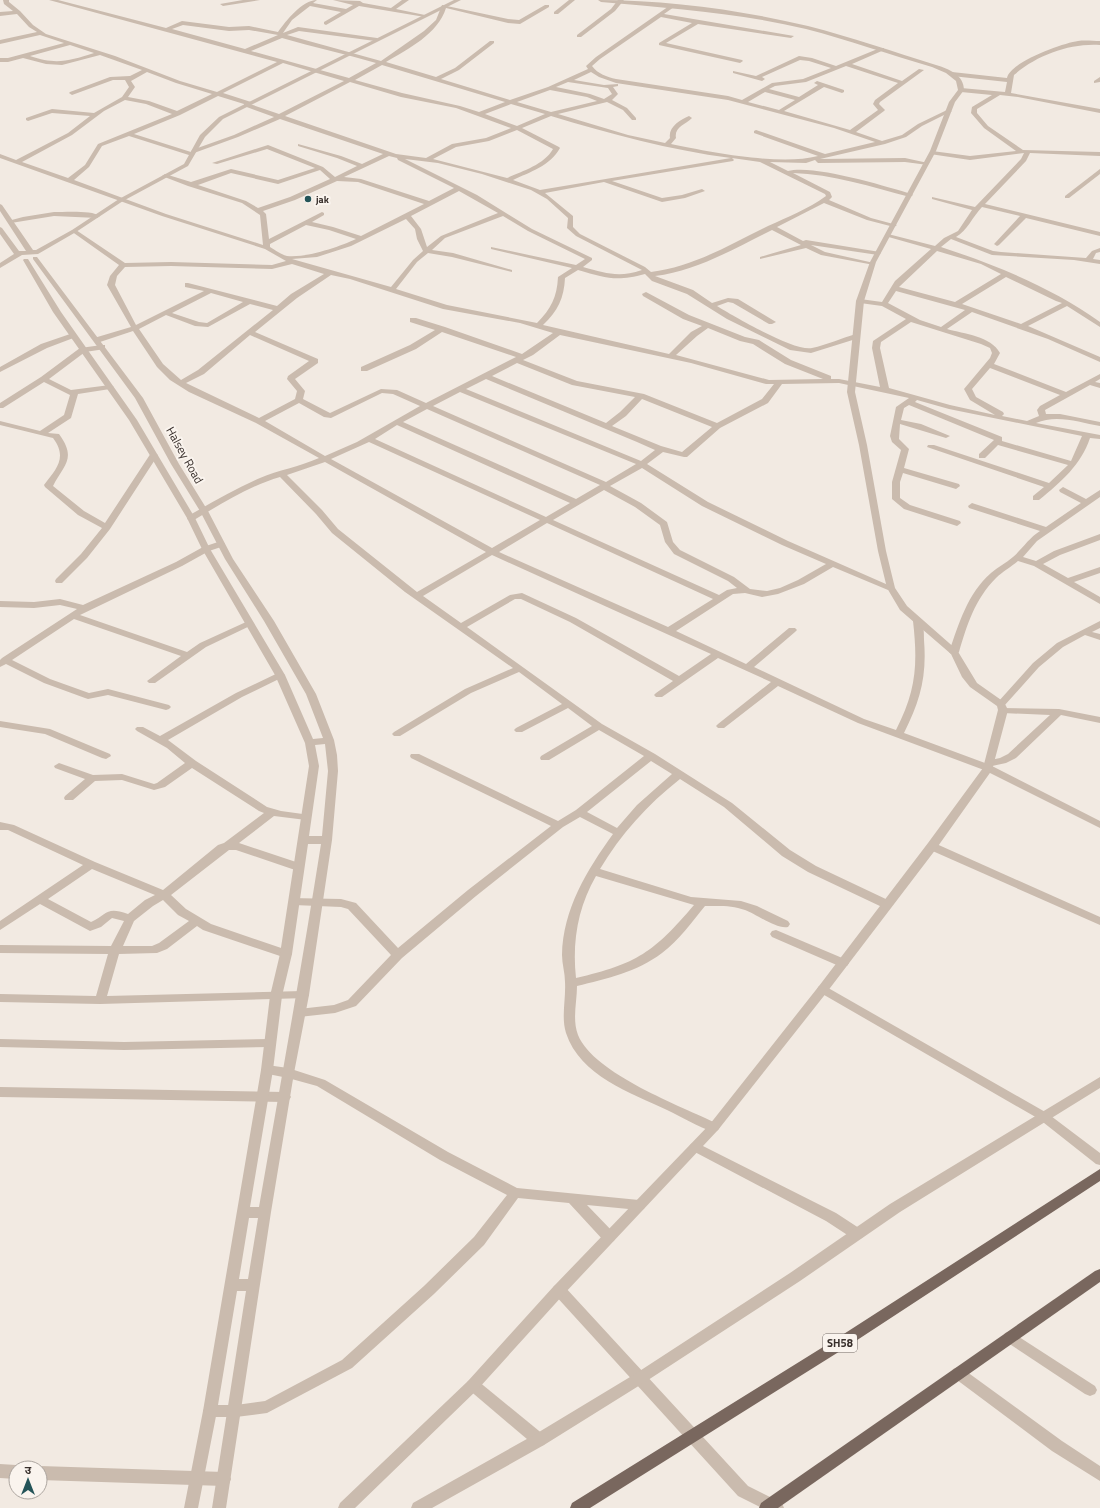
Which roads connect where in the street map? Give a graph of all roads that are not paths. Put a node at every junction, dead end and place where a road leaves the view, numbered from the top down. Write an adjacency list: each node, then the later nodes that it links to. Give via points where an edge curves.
1 (5, 0): 20 (street)
2 (52, 0): 27 (street)
3 (257, 0): 12 (street)
4 (314, 0): 13 (street)
5 (336, 0): 14 (street)
6 (365, 0): 14 (street)
7 (406, 0): 18 (street)
8 (458, 0): 15 (street)
9 (572, 0): 21 (street)
10 (600, 0): 11 (street)
11 (621, 1): 17 (street); 30 (street)
12 (223, 4)
13 (308, 4): 19 (street); 29 (street, via 286,23)
14 (359, 4): 18 (street); 19 (street)
15 (444, 6): 16 (street, via 520,22); 24 (street); 45 (street, via 434,26)
16 (547, 6)
17 (672, 6): 23 (street); 37 (street, via 724,12 793,25)
18 (392, 10): 24 (street)
19 (347, 11): 26 (street)
20 (18, 12): 22 (street); 28 (street)
21 (556, 13)
22 (0, 14)
23 (661, 15): 25 (street); 50 (street, via 598,58 589,66)
24 (423, 16): 32 (street)
25 (697, 22): 31 (street); 44 (street, via 661,44)
26 (326, 23)
27 (165, 30): 29 (street, via 182,23 229,29 249,28); 38 (street)
28 (42, 33): 33 (street); 35 (street)
29 (280, 35): 32 (street, via 302,28); 38 (street); 39 (street)
30 (579, 36)
31 (791, 36)
32 (375, 40): 39 (street)
33 (0, 42)
34 (492, 42): 58 (street, via 457,69)
35 (69, 43): 40 (street); 41 (street)
36 (1100, 43): 62 (street, via 1072,43 1018,68)
37 (882, 49): 46 (street); 53 (street)
38 (246, 51): 43 (street)
39 (348, 52): 45 (street); 49 (street)
40 (100, 53): 41 (street, via 58,65 46,64); 48 (street)
41 (24, 56): 42 (street)
42 (0, 60)
43 (283, 61): 49 (street); 74 (street)
44 (740, 61)
45 (382, 62): 58 (street); 59 (street)
46 (847, 64): 47 (street); 55 (street)
47 (836, 68): 57 (street, via 799,58); 61 (street)
48 (146, 70): 56 (street); 74 (street)
49 (314, 70): 59 (street); 81 (street)
50 (591, 70): 60 (street); 63 (street)
51 (921, 70): 64 (street)
52 (734, 72): 57 (street)
53 (952, 74): 62 (street); 70 (street, via 960,83)
54 (876, 75): 64 (street)
55 (883, 75)
56 (129, 78): 72 (street, via 112,78); 76 (street, via 132,87)
57 (756, 78): 65 (street)
58 (437, 79): 79 (street)
59 (348, 80): 86 (street); 89 (street)
60 (567, 80): 67 (street); 68 (street)
61 (806, 80): 65 (street); 66 (street)
62 (1009, 80): 75 (street)
63 (622, 82): 67 (street); 80 (street)
64 (903, 83): 95 (street, via 877,101 876,104 882,110)
65 (775, 84): 69 (street)
66 (822, 85): 71 (street); 77 (street)
67 (610, 87): 78 (street, via 615,94)
68 (550, 88): 78 (street); 79 (street)
69 (764, 90): 77 (street); 80 (street)
70 (961, 90): 73 (street); 82 (street)
71 (842, 91)
72 (72, 93)
73 (999, 93): 75 (street); 100 (street, via 974,108 974,113 986,127)
74 (216, 94): 81 (street); 85 (street)
75 (1008, 94): 83 (street)
76 (124, 98): 85 (street, via 147,102); 88 (street)
77 (799, 99): 84 (street)
78 (606, 101): 87 (street); 92 (street, via 625,109)
79 (510, 102): 86 (street); 87 (street)
80 (743, 102): 84 (street)
81 (247, 104): 89 (street); 101 (street, via 208,128)
82 (948, 111): 97 (street, via 904,136); 102 (street)
83 (1100, 111)
84 (779, 112): 95 (street)
85 (178, 114): 96 (street)
86 (480, 114): 93 (street)
87 (551, 114): 93 (street); 99 (street)
88 (95, 115): 91 (street, via 52,111); 111 (street, via 61,140)
89 (282, 117): 101 (street); 104 (street)
90 (689, 118): 99 (street, via 674,128 673,138)
91 (28, 119)
92 (634, 119)
93 (517, 128): 108 (street, via 486,140 454,146); 122 (street, via 557,150 537,166)
94 (756, 132): 106 (street)
95 (851, 132): 97 (street)
96 (129, 134): 101 (street); 121 (street, via 100,145 87,166)
97 (883, 143): 106 (street)
98 (300, 145): 114 (street)
99 (665, 146): 107 (street)
100 (1024, 151): 102 (street, via 970,158); 103 (street); 134 (street, via 1024,160)
101 (193, 153): 118 (street, via 186,165)
102 (932, 153): 113 (street)
103 (1100, 154)
104 (392, 155): 108 (street); 114 (street); 124 (street)
105 (0, 156): 111 (street)
106 (825, 156): 110 (street)
107 (744, 158): 109 (street); 120 (street)
108 (426, 160): 122 (street, via 484,173)
109 (761, 160): 110 (street); 117 (street)
110 (806, 161): 113 (street, via 905,160)
111 (16, 162): 121 (street)
112 (215, 163): 115 (street, via 266,147)
113 (926, 164): 127 (street)
114 (361, 166): 119 (street)
115 (321, 168): 119 (street); 123 (street, via 278,182 231,171)
116 (1099, 172): 129 (street)
117 (786, 173): 127 (street, via 792,170 819,174 880,186); 131 (street, via 828,193 829,197)
118 (165, 176): 123 (street); 130 (street)
119 (333, 179): 132 (street, via 359,180); 135 (street, via 306,194)
120 (604, 180): 125 (street, via 662,200); 126 (street)
121 (69, 181): 130 (street)
122 (506, 181): 126 (street)
123 (190, 186): 135 (street, via 244,202)
124 (460, 188): 132 (street); 136 (street)
125 (702, 191)
126 (540, 192): 173 (street, via 571,217 572,230)
127 (910, 195): 143 (street)
128 (934, 198): 134 (street)
129 (1067, 198)
130 (121, 200): 138 (street); 153 (street)
131 (824, 201): 143 (street, via 869,219); 144 (street)
132 (430, 204): 139 (street)
133 (0, 206): 141 (street, Halsey Road)
134 (979, 207): 140 (street); 149 (street, via 960,232)
135 (259, 210): 153 (street, via 263,214)
136 (504, 213): 158 (street, via 443,237); 171 (street, via 530,230 590,259)
137 (322, 214): 142 (street)
138 (97, 216): 141 (street, via 75,213 43,214); 146 (street)
139 (407, 216): 150 (street); 158 (street, via 418,229)
140 (1024, 216): 147 (street); 152 (street)
141 (11, 221): 160 (street, Halsey Road)
142 (306, 223): 150 (street); 153 (street)
143 (894, 225): 148 (street)
144 (772, 227): 151 (street); 173 (street, via 681,268 665,273)
145 (0, 229): 161 (street)
146 (74, 231): 160 (street); 169 (street)
147 (1100, 234)
148 (888, 236): 156 (street); 159 (street)
149 (951, 237): 156 (street); 164 (street, via 992,253)
150 (361, 238): 162 (street, via 324,253)
151 (800, 241): 154 (street); 159 (street)
152 (997, 244)
153 (267, 245): 162 (street)
154 (808, 245): 163 (street); 168 (street, via 827,255)
155 (493, 248): 171 (street)
156 (936, 248): 176 (street); 178 (street)
157 (1100, 250): 164 (street)
158 (426, 251): 172 (street); 179 (street)
159 (878, 253): 168 (street)
160 (34, 254): 161 (street); 188 (street, Halsey Road)
161 (21, 258): 165 (street); 174 (street); 191 (street)
162 (282, 258): 166 (street)
163 (762, 258)
164 (1088, 260): 167 (street)
165 (4, 261): 170 (street)
166 (292, 262): 169 (street, via 272,267); 175 (street)
167 (1100, 262)
168 (872, 264): 182 (street)
169 (123, 265): 200 (street, via 114,276 111,285)
170 (0, 266)
171 (577, 267): 173 (street, via 614,277); 197 (street, via 562,278 561,295 551,314)
172 (510, 271)
173 (648, 272): 186 (street, via 655,279 690,292)
174 (0, 273)
175 (330, 273): 179 (street); 189 (street)
176 (1007, 273): 184 (street); 187 (street)
177 (188, 285): 180 (street)
178 (894, 288): 185 (street); 187 (street)
179 (392, 290): 197 (street, via 446,307)
180 (210, 292): 183 (street); 192 (street)
181 (646, 294): 198 (street, via 669,309)
182 (860, 301): 185 (street); 206 (street)
183 (248, 302): 189 (street); 192 (street, via 208,325)
184 (1068, 303): 195 (street); 199 (street)
185 (884, 304): 193 (street)
186 (712, 305): 196 (street, via 735,301); 206 (street, via 730,317 797,349 818,349)
187 (956, 305): 190 (street)
188 (73, 308): 191 (street); 207 (street, Halsey Road)
189 (279, 309): 204 (street)
190 (970, 310): 199 (street); 202 (street)
191 (57, 312): 205 (street)
192 (166, 313): 200 (street)
193 (910, 319): 202 (street); 227 (street, via 877,340 876,348)
194 (412, 320): 201 (street)
195 (1098, 321)
196 (772, 322)
197 (538, 326): 203 (street)
198 (707, 326): 209 (street, via 694,334); 218 (street, via 756,342 788,362)
199 (1021, 326): 211 (street)
200 (135, 328): 207 (street); 220 (street, via 160,365)
201 (442, 329): 210 (street); 213 (street, via 413,347)
202 (942, 329): 212 (street, via 993,347 996,356)
203 (559, 332): 209 (street); 210 (street)
204 (250, 333): 220 (street, via 201,372); 231 (street, via 315,361 292,376 301,391)
205 (73, 335): 208 (street); 214 (street, via 44,346)
206 (856, 336): 222 (street)
207 (99, 344): 208 (street); 224 (street, Halsey Road)
208 (83, 350): 217 (street); 226 (street)
209 (671, 356): 221 (street)
210 (520, 359): 215 (street); 230 (street, via 575,382)
211 (1100, 360)
212 (989, 365): 229 (street); 236 (street, via 969,386 969,392 980,403)
213 (364, 369)
214 (0, 370)
215 (486, 376): 225 (street); 243 (street)
216 (1100, 376): 219 (street)
217 (44, 380): 228 (street); 233 (street)
218 (835, 381): 221 (street); 222 (street)
219 (1088, 382): 223 (street); 229 (street)
220 (181, 383): 237 (street, via 222,406)
221 (779, 383): 244 (street, via 765,401)
222 (852, 384): 227 (street); 285 (street, via 851,392 882,551)
223 (1100, 386)
224 (132, 388): 226 (street); 269 (street, Halsey Road)
225 (460, 389): 234 (street); 256 (street)
226 (112, 390): 228 (street); 253 (street)
227 (885, 390): 232 (street)
228 (74, 394): 245 (street, via 68,416)
229 (1066, 395): 235 (street, via 1043,408)
230 (641, 396): 243 (street); 244 (street)
231 (299, 400): 234 (street, via 331,416 386,390); 237 (street)
232 (912, 400): 236 (street); 238 (street, via 900,407); 250 (street, via 996,437 999,439)
233 (0, 406)
234 (426, 407): 239 (street); 260 (street)
235 (1043, 417): 241 (street); 242 (street, via 1070,417)
236 (1008, 419): 241 (street)
237 (259, 421): 255 (street)
238 (897, 421): 247 (street); 258 (street, via 895,440 905,448)
239 (397, 422): 249 (street); 266 (street)
240 (0, 423): 245 (street)
241 (1028, 424): 246 (street)
242 (1100, 424)
243 (607, 426): 251 (street)
244 (717, 426): 251 (street, via 684,455)
245 (41, 434): 273 (street, via 56,436 64,444 61,468 49,487 82,513)
246 (1087, 434): 248 (street); 257 (street, via 1082,452)
247 (946, 436)
248 (1100, 437)
249 (369, 439): 255 (street); 271 (street)
250 (997, 442): 254 (street); 257 (street)
251 (658, 448): 256 (street, via 659,451)
252 (931, 448): 262 (street)
253 (154, 455): 270 (street); 273 (street)
254 (982, 456)
255 (325, 459): 259 (street); 278 (street)
256 (642, 464): 260 (street); 280 (street, via 705,504)
257 (1073, 464): 262 (street)
258 (900, 470): 261 (street); 272 (street, via 896,482 898,502)
259 (281, 474): 269 (street, via 264,479); 288 (street, via 335,531)
260 (606, 486): 266 (street); 286 (street, via 664,524 669,542 677,552 731,579)
261 (956, 486)
262 (1050, 486): 265 (street)
263 (1063, 490): 267 (street)
264 (1100, 493): 267 (street)
265 (1036, 498)
266 (575, 502): 271 (street)
267 (1086, 502): 274 (street)
268 (972, 506): 274 (street)
269 (204, 511): 270 (street); 276 (street, Halsey Road)
270 (191, 518): 277 (street)
271 (546, 520): 278 (street); 289 (street)
272 (957, 523)
273 (107, 527): 283 (street)
274 (1046, 530): 279 (street)
275 (1100, 537): 281 (street, via 1064,550)
276 (221, 544): 277 (street); 287 (street, Halsey Road)
277 (206, 548): 290 (street); 293 (street, via 179,564)
278 (492, 552): 288 (street); 300 (street)
279 (1017, 558): 281 (street); 303 (street, via 993,576 975,598 966,615)
280 (832, 563): 285 (street); 286 (street, via 810,578 774,592 761,594)
281 (1038, 564): 284 (street)
282 (1100, 570): 284 (street)
283 (60, 581)
284 (1069, 581): 291 (street)
285 (892, 588): 295 (street, via 903,608)
286 (746, 590): 289 (street, via 730,592)
287 (253, 596): 290 (street); 307 (street, Halsey Road)
288 (417, 596): 298 (street)
289 (718, 598): 300 (street)
290 (236, 600): 296 (street)
291 (1100, 600)
292 (0, 604): 293 (street, via 60,602)
293 (84, 608): 294 (street)
294 (72, 615): 305 (street); 306 (street)
295 (918, 621): 303 (street); 326 (street, via 921,654 917,692)
296 (249, 624): 305 (street, via 218,637); 310 (street)
297 (1100, 624): 301 (street)
298 (461, 626): 308 (street); 311 (street, via 513,597 522,596 573,620)
299 (792, 630): 309 (street)
300 (669, 631): 304 (street)
301 (1084, 632): 302 (street); 317 (street, via 1060,645 1036,665)
302 (1100, 637)
303 (954, 652): 317 (street, via 972,684)
304 (717, 654): 309 (street); 311 (street)
305 (188, 655): 312 (street)
306 (3, 662): 316 (street, via 88,696 108,692)
307 (293, 662): 310 (street); 328 (street, Halsey Road, via 311,694)
308 (520, 668): 315 (street); 325 (street, via 468,691)
309 (747, 668): 313 (street)
310 (278, 671): 327 (street); 329 (street)
311 (679, 680): 314 (street)
312 (152, 681)
313 (777, 682): 322 (street); 326 (street, via 861,721)
314 (659, 695)
315 (569, 704): 321 (street); 324 (street)
316 (166, 707)
317 (1002, 707): 318 (street); 335 (street)
318 (1059, 712): 319 (street); 335 (street, via 1012,756)
319 (1100, 720)
320 (0, 724): 330 (street, via 47,731)
321 (599, 726): 332 (street); 333 (street)
322 (721, 726)
323 (140, 729): 327 (street)
324 (519, 730)
325 (397, 734)
326 (898, 735): 335 (street)
327 (160, 740): 334 (street)
328 (329, 740): 329 (street); 348 (street, Halsey Road, via 333,771)
329 (310, 743): 342 (street, via 314,766)
330 (106, 756)
331 (415, 756): 343 (street)
332 (651, 756): 337 (street); 341 (street)
333 (545, 758)
334 (192, 763): 338 (street, via 161,785 154,787 122,777); 340 (street, via 263,809)
335 (989, 765): 344 (street); 350 (street)
336 (59, 766): 338 (street)
337 (679, 774): 346 (street, via 652,796); 359 (street, via 728,805 786,853 812,869)
338 (92, 778): 339 (street)
339 (69, 798)
340 (272, 812): 342 (street); 349 (street)
341 (580, 812): 343 (street); 346 (street)
342 (306, 817): 347 (street)
343 (559, 825): 369 (street)
344 (1100, 825)
345 (0, 826): 351 (street, via 10,827)
346 (620, 834): 353 (street)
347 (302, 840): 348 (street); 352 (street)
348 (327, 840): 357 (street, Halsey Road)
349 (228, 846): 352 (street, via 237,846); 354 (street, via 222,848)
350 (932, 846): 359 (street); 361 (street)
351 (91, 865): 354 (street); 355 (street)
352 (298, 867): 356 (street)
353 (593, 871): 358 (street); 371 (street, via 578,903 571,933 568,954)
354 (164, 895): 360 (street, via 149,903); 362 (street, via 174,906)
355 (39, 900): 360 (street, via 90,927 113,913); 364 (street)
356 (294, 901): 357 (street); 368 (street)
357 (317, 901): 369 (street, via 352,906); 373 (street, Halsey Road)
358 (702, 903): 363 (street, via 734,903); 371 (street, via 658,950 645,958 620,971)
359 (886, 904): 370 (street)
360 (130, 919): 367 (street)
361 (1100, 920)
362 (197, 921): 367 (street, via 158,948); 368 (street, via 207,927)
363 (784, 924)
364 (0, 926)
365 (776, 934): 370 (street)
366 (0, 949): 367 (street)
367 (115, 950): 376 (street)
368 (286, 954): 374 (street)
369 (398, 955): 377 (street, via 352,1003 335,1009)
370 (842, 963): 372 (street)
371 (571, 983): 387 (street, via 570,1026 574,1038 590,1058 617,1081)
372 (823, 989): 386 (street); 387 (street)
373 (303, 995): 374 (street); 377 (street, Halsey Road)
374 (276, 996): 376 (street); 379 (street)
375 (0, 998): 376 (street)
376 (100, 1000)
377 (300, 1013): 381 (street, Halsey Road)
378 (0, 1043): 379 (street, via 124,1046)
379 (270, 1043): 380 (street)
380 (266, 1070): 381 (street); 384 (street)
381 (288, 1073): 385 (street, Halsey Road); 391 (street, via 320,1083 444,1156)
382 (1100, 1082): 386 (street)
383 (0, 1092): 384 (street)
384 (262, 1097): 385 (street); 395 (street)
385 (285, 1097): 394 (street, Halsey Road)
386 (1043, 1116): 389 (street); 396 (street)
387 (714, 1127): 388 (street)
388 (695, 1147): 393 (street); 396 (street, via 831,1216)
389 (1100, 1160)
390 (1100, 1174): 409 (main road, SH58, via 984,1252)
391 (514, 1193): 392 (street); 408 (street, via 479,1241 347,1364 268,1407)
392 (574, 1200): 393 (street); 397 (street)
393 (639, 1205): 397 (street)
394 (265, 1212): 395 (street); 400 (street, Halsey Road)
395 (243, 1213): 399 (street)
396 (857, 1234): 404 (street)
397 (609, 1237): 401 (street)
398 (1100, 1275): 402 (main road)
399 (231, 1285): 400 (street); 407 (street)
400 (254, 1285): 408 (street, Halsey Road)
401 (559, 1290): 404 (street); 405 (street)
402 (1010, 1337): 403 (main road); 406 (street)
403 (958, 1373): 412 (street, via 1056,1446); 415 (main road)
404 (640, 1378): 409 (street); 410 (street)
405 (473, 1385): 410 (street); 418 (street)
406 (1090, 1390)
407 (210, 1411): 408 (street); 413 (street)
408 (236, 1411): 414 (street, Halsey Road)
409 (694, 1437): 415 (street, via 743,1492); 420 (main road, SH58)
410 (539, 1440): 419 (street)
411 (48, 1473): 413 (street)
412 (1100, 1474)
413 (198, 1478): 414 (street); 416 (street)
414 (224, 1479): 417 (street, Halsey Road)
415 (771, 1507)
416 (191, 1508)
417 (219, 1508)
418 (345, 1508)
419 (418, 1508)
420 (577, 1508)

